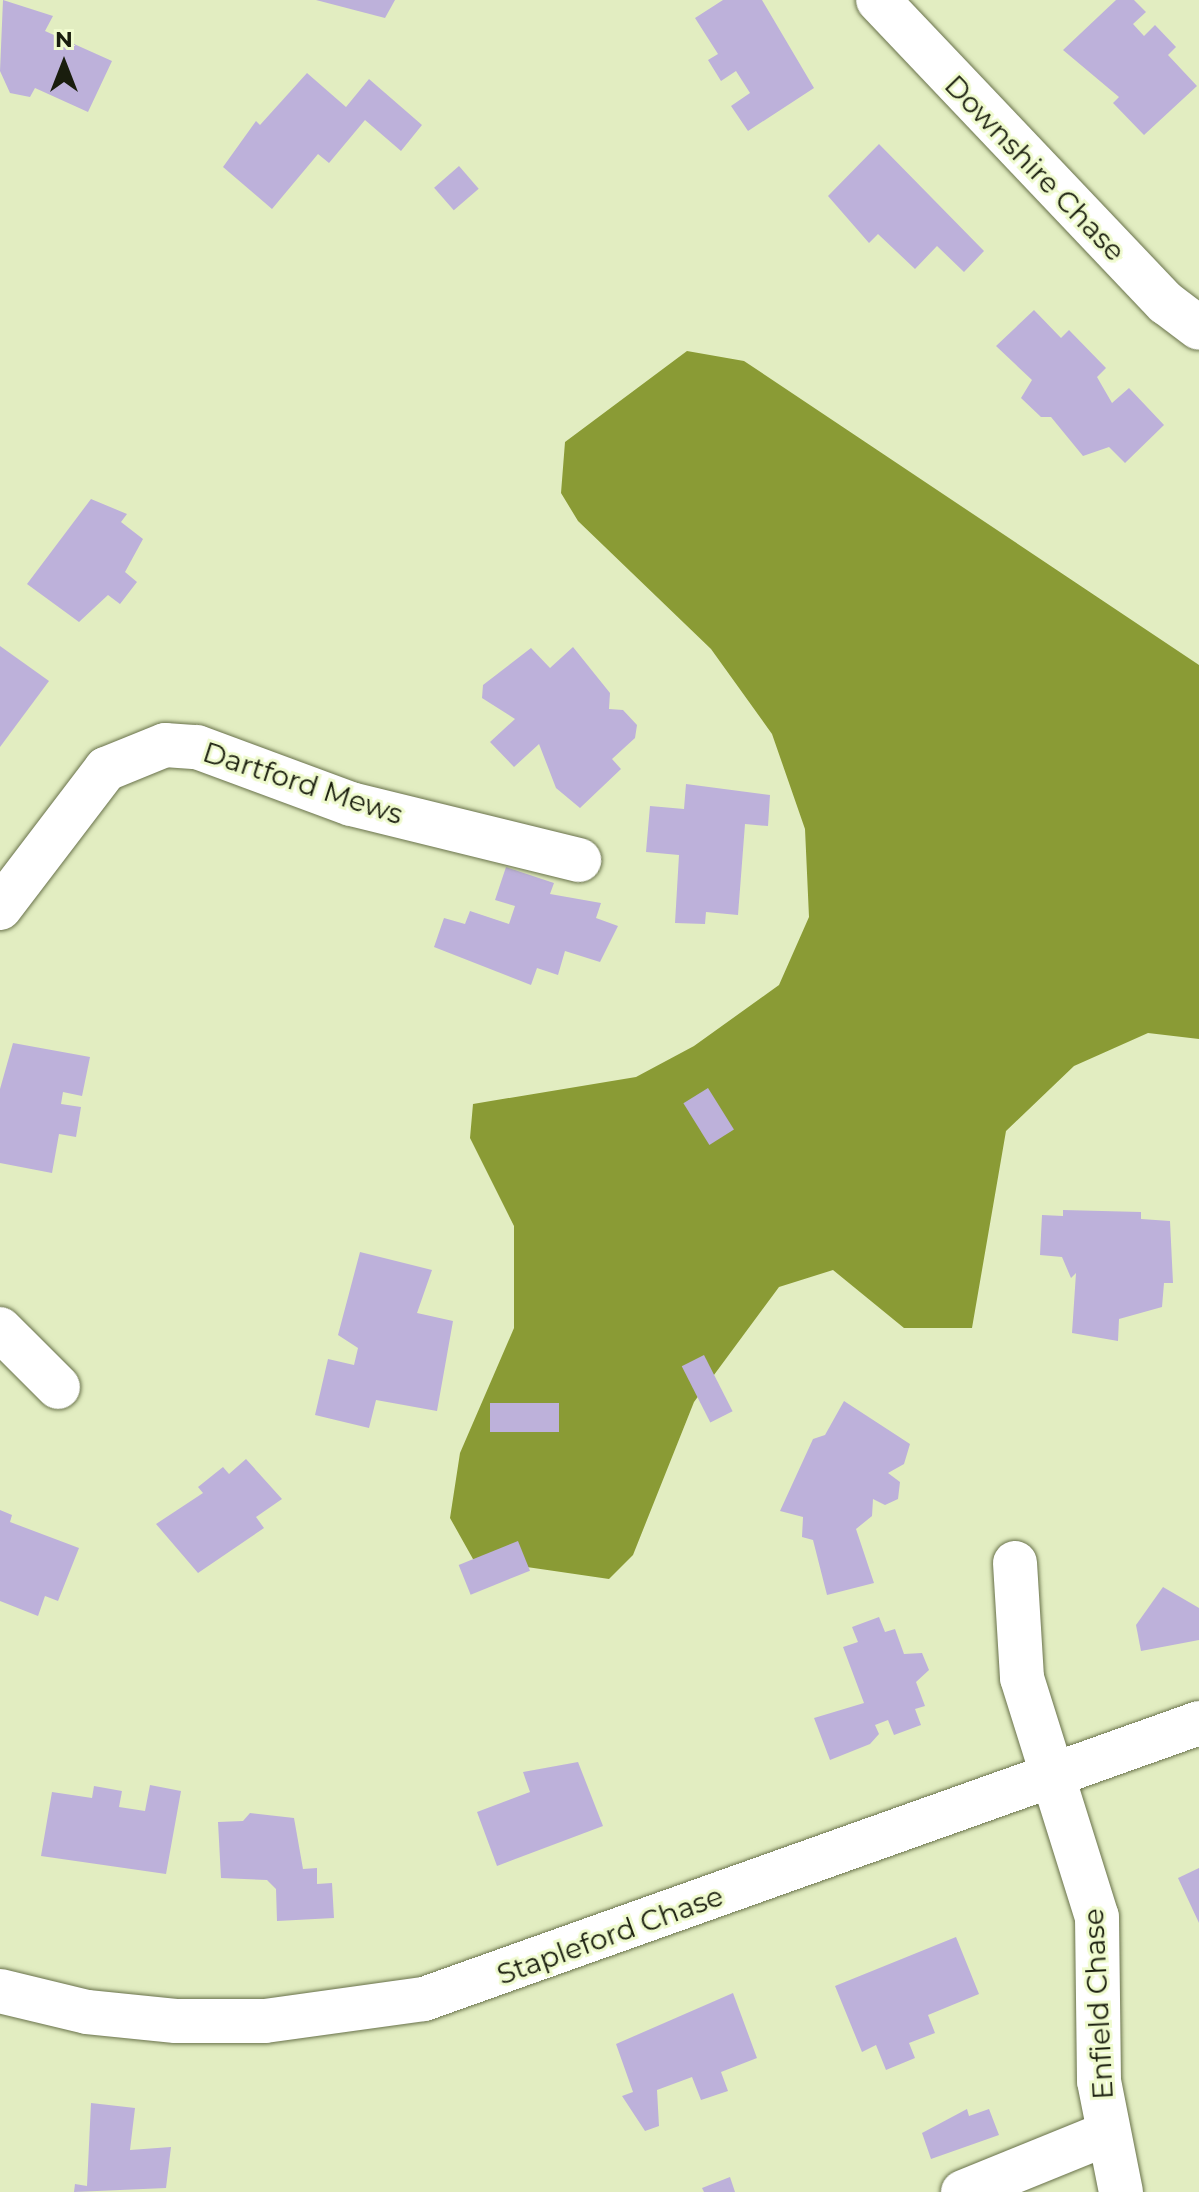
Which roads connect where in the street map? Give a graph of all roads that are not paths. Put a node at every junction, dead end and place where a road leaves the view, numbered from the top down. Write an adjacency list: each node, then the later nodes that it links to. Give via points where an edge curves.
1 (878, 0): 2 (street, Downshire Chase, via 1155,292)
2 (1199, 328)
3 (579, 860): 4 (street, Dartford Mews, via 351,804 197,747 165,745 106,769)
4 (0, 908)
5 (0, 1329): 6 (street)
6 (58, 1387)
7 (1015, 1563): 9 (street, Enfield Chase, via 1022,1678)
8 (1199, 1723): 9 (street, Stapleford Chase)
9 (1052, 1772): 10 (street, Stapleford Chase, via 558,1957 424,1999 265,2021 176,2021 87,2012); 11 (street, Enfield Chase, via 1097,1917)
10 (0, 1991)
11 (1106, 2134): 12 (street); 13 (street, Enfield Chase)
12 (963, 2192)
13 (1121, 2192)

